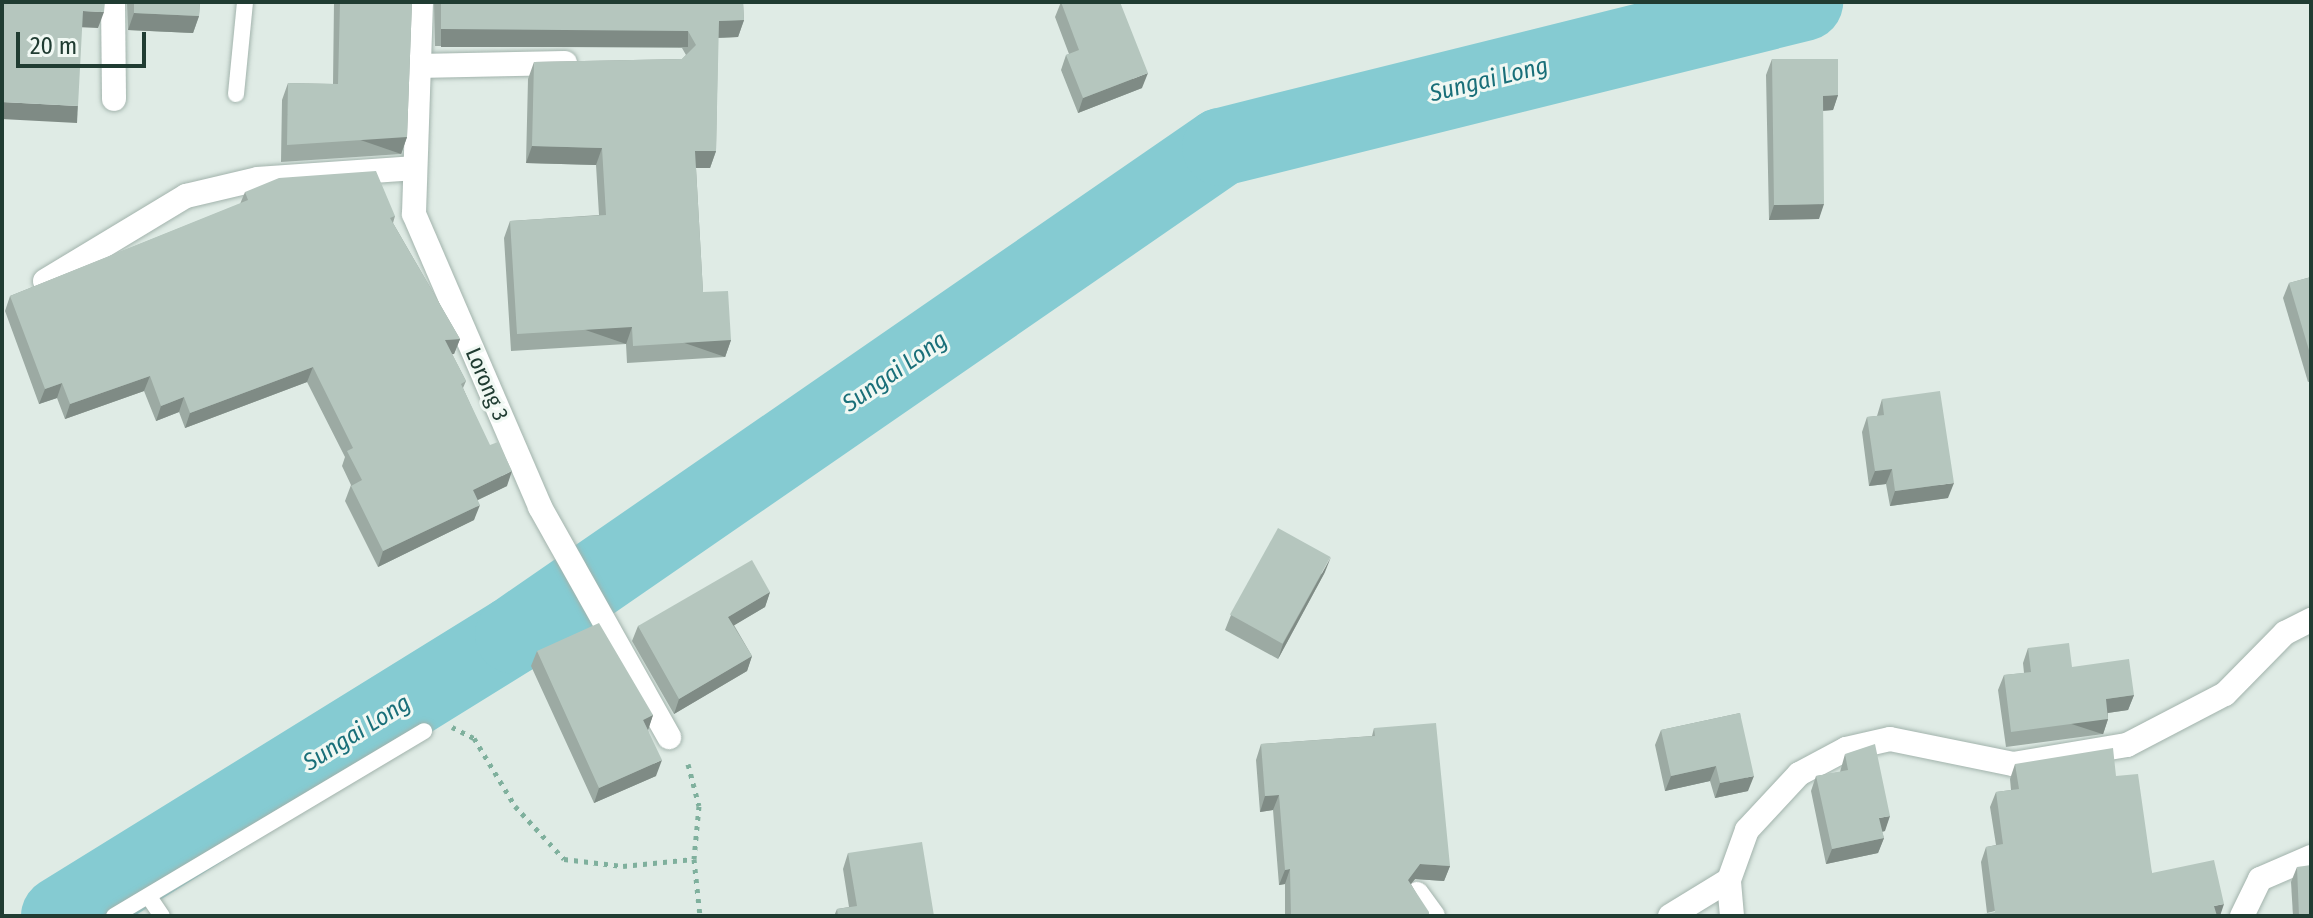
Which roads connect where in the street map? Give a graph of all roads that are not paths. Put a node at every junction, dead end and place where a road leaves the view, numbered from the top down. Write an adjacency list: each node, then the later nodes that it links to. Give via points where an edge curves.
1 (113, 2): 7 (street)
2 (245, 2): 6 (lane)
3 (421, 2): 5 (street, Lorong 3)
4 (584, 63): 5 (street)
5 (417, 66): 8 (street, Lorong 3)
6 (236, 94)
7 (114, 99)
8 (415, 168): 9 (street, via 258,179 186,196); 12 (street, Lorong 3, via 414,214 540,507)
9 (45, 281)
10 (2311, 620): 14 (street, via 2285,633 2225,694 2127,745 2013,764 1890,739 1846,749 1799,774 1766,806 1747,830)
11 (424, 731): 16 (lane)
12 (669, 737)
13 (2311, 857): 22 (street, via 2260,879)
14 (1729, 880): 20 (street); 21 (street)
15 (1417, 894): 19 (street)
16 (149, 897): 17 (lane); 18 (lane)
17 (114, 916)
18 (162, 916)
19 (1433, 916)
20 (1670, 916)
21 (1732, 916)
22 (2242, 916)

